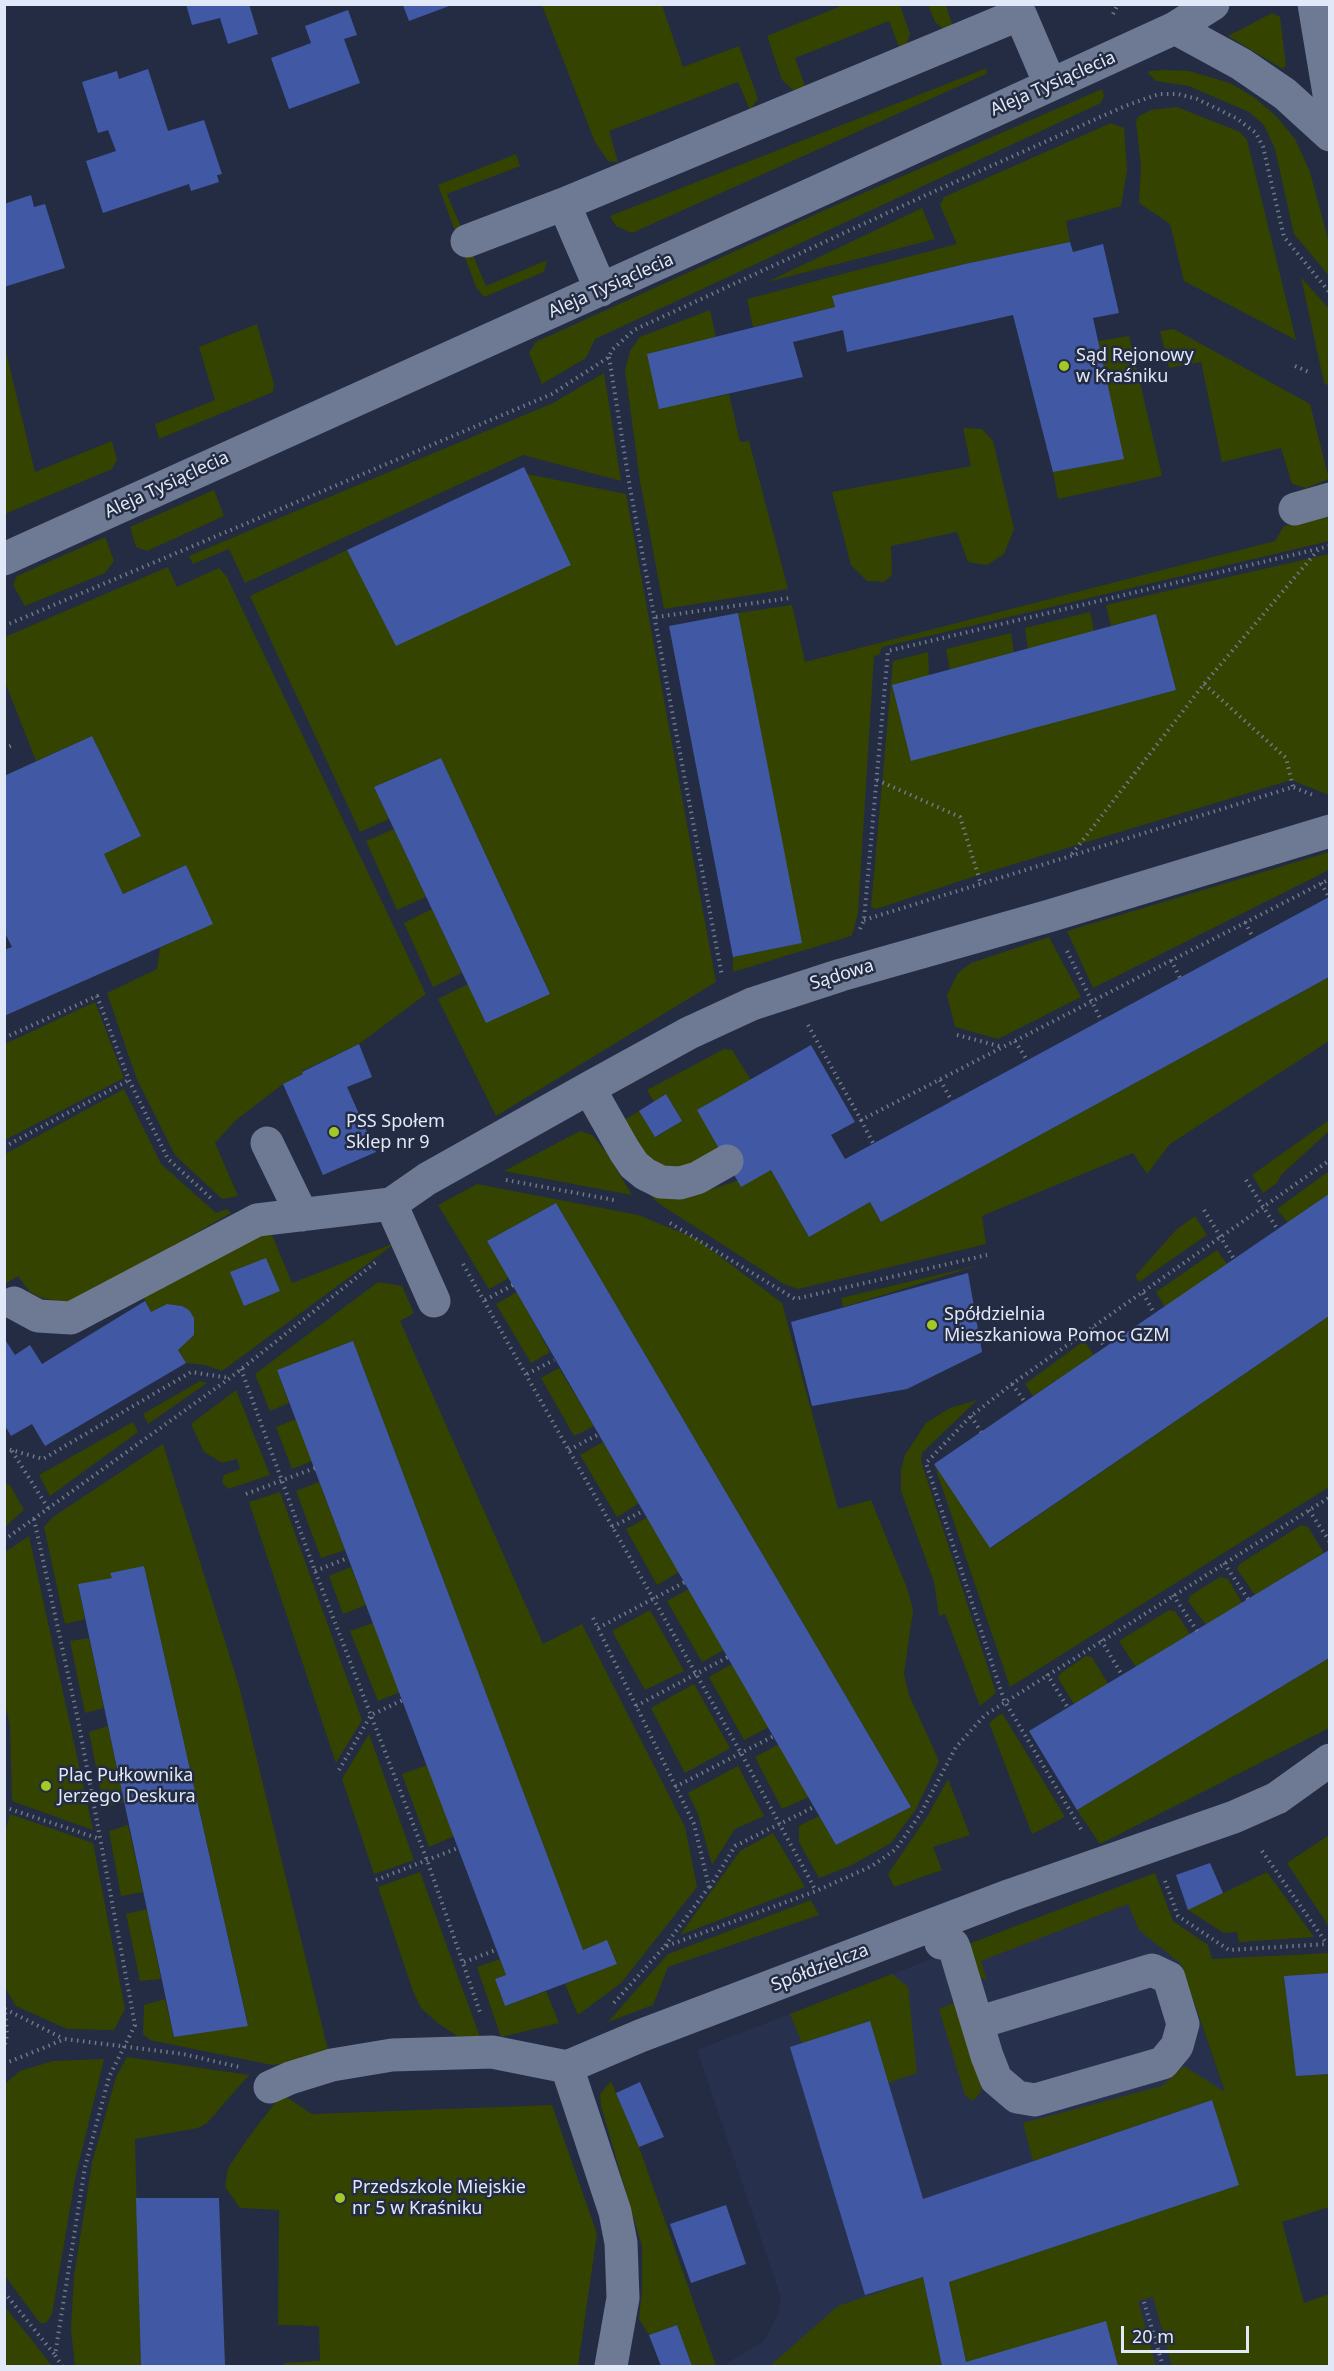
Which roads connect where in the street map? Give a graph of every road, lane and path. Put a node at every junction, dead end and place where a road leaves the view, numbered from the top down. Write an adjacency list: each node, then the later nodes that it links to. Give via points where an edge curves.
1 (1213, 4): 4 (street, Aleja Tysiąclecia)
2 (1314, 4): 6 (street)
3 (1032, 9): 5 (street); 8 (street)
4 (1172, 16): 5 (street, Aleja Tysiąclecia); 7 (street, via 1285,94)
5 (1050, 84): 10 (street, Aleja Tysiąclecia)
6 (1329, 100)
7 (1329, 135)
8 (564, 204): 9 (street); 10 (street)
9 (467, 241)
10 (601, 290): 19 (street, Aleja Tysiąclecia)
11 (1329, 293): 12 (path, via 1284,237 1263,147 1256,133 1236,118 1197,99 1159,94 924,196 634,330)
12 (609, 357): 21 (path); 22 (path, via 552,394)
13 (1295, 366): 14 (path)
14 (1311, 373)
15 (1329, 499): 16 (street)
16 (1295, 509)
17 (1329, 546): 18 (path)
18 (1319, 550): 23 (path); 26 (path, via 888,651)
19 (4, 559)
20 (790, 598): 21 (path)
21 (656, 617): 40 (path)
22 (4, 626)
23 (1204, 684): 27 (path, via 1286,758); 30 (path)
24 (15, 744): 25 (path)
25 (4, 749)
26 (877, 780): 33 (path, via 960,817); 33 (path, via 864,920)
27 (1293, 787): 28 (path); 30 (path)
28 (1320, 798)
29 (1329, 831): 35 (street, Sądowa)
30 (1072, 855): 33 (path)
31 (1329, 879): 32 (path)
32 (1321, 883): 34 (path); 36 (path)
33 (981, 884)
34 (1329, 897)
35 (1049, 916): 41 (path); 51 (street, Sądowa, via 752,1004 689,1033)
36 (1245, 922): 37 (path); 38 (path)
37 (1253, 938)
38 (1172, 960): 39 (path); 41 (path)
39 (1180, 978)
40 (724, 985)
41 (1092, 1001): 42 (path); 46 (path)
42 (1101, 1020)
43 (807, 1023): 53 (path)
44 (957, 1035): 47 (path)
45 (4, 1038): 49 (path, via 97,996)
46 (1015, 1041): 47 (path); 48 (path)
47 (1003, 1047): 50 (path)
48 (1027, 1060)
49 (129, 1080): 56 (path); 66 (path, via 168,1159 220,1207 233,1202)
50 (940, 1080): 52 (path); 53 (path)
51 (589, 1088): 58 (street, via 624,1150 645,1174 661,1182 680,1183); 62 (street, Sądowa, via 427,1179)
52 (952, 1101)
53 (861, 1120): 55 (path)
54 (267, 1143): 65 (street)
55 (873, 1143)
56 (4, 1147)
57 (1329, 1160): 63 (path)
58 (726, 1161)
59 (500, 1179): 61 (path)
60 (1246, 1180): 63 (path)
61 (617, 1201)
62 (391, 1204): 65 (street); 70 (street)
63 (1263, 1207): 68 (path); 69 (path)
64 (1204, 1210): 69 (path)
65 (302, 1215): 66 (street)
66 (257, 1220): 78 (street, via 71,1318 38,1316)
67 (669, 1222): 71 (path, via 795,1299)
68 (1278, 1230)
69 (1221, 1237): 72 (path); 75 (path)
70 (406, 1241): 77 (street); 83 (path)
71 (987, 1255)
72 (1234, 1259)
73 (461, 1262): 76 (path)
74 (513, 1285): 76 (path)
75 (1143, 1293): 79 (path); 80 (path)
76 (484, 1300): 84 (path)
77 (434, 1301)
78 (14, 1303)
79 (1154, 1313)
80 (1092, 1328): 81 (path); 86 (path)
81 (1105, 1347)
82 (554, 1360): 84 (path)
83 (241, 1369): 85 (path); 95 (path)
84 (527, 1374): 93 (path)
85 (230, 1378): 92 (path, via 191,1372 43,1459); 98 (path)
86 (1012, 1384): 87 (path); 88 (path)
87 (1025, 1402)
88 (971, 1416): 89 (path); 121 (path, via 926,1463)
89 (981, 1431)
90 (599, 1434): 93 (path)
91 (4, 1448): 92 (path)
92 (12, 1450): 98 (path)
93 (569, 1450): 102 (path)
94 (315, 1468): 95 (path)
95 (283, 1481): 96 (path); 107 (path)
96 (246, 1494)
97 (1329, 1497): 99 (path)
98 (48, 1508): 101 (path)
99 (1309, 1510): 104 (path); 106 (path)
100 (643, 1511): 102 (path)
101 (34, 1519): 103 (path); 133 (path)
102 (612, 1527): 110 (path)
103 (4, 1540)
104 (1329, 1542)
105 (348, 1558): 107 (path)
106 (1224, 1563): 109 (path); 111 (path)
107 (315, 1570): 124 (path)
108 (685, 1582): 110 (path)
109 (1173, 1594): 114 (path); 115 (path)
110 (653, 1598): 113 (path); 117 (path)
111 (1248, 1599)
112 (593, 1618): 113 (path)
113 (598, 1628): 122 (path)
114 (1197, 1630)
115 (1101, 1640): 118 (path); 119 (path)
116 (728, 1657): 117 (path)
117 (697, 1674): 122 (path); 126 (path)
118 (1047, 1674): 121 (path); 123 (path)
119 (1122, 1675)
120 (403, 1700): 124 (path)
121 (1004, 1700): 137 (path); 140 (path, via 956,1747 921,1814 896,1850 872,1866)
122 (636, 1706): 129 (path)
123 (1068, 1708)
124 (371, 1715): 128 (path); 136 (path)
125 (774, 1736): 126 (path)
126 (741, 1753): 129 (path); 132 (path)
127 (1329, 1760): 137 (street, Spółdzielcza, via 1277,1798)
128 (339, 1770)
129 (675, 1787): 139 (path, via 693,1824)
130 (4, 1807): 133 (path)
131 (814, 1807): 132 (path)
132 (778, 1823): 139 (path, via 735,1846); 140 (path)
133 (100, 1839): 150 (path, via 135,2025)
134 (458, 1848): 136 (path)
135 (1262, 1851): 142 (path)
136 (427, 1860): 138 (path); 145 (path)
137 (1101, 1863): 154 (street, Spółdzielcza)
138 (376, 1880)
139 (709, 1887): 143 (path)
140 (816, 1891): 143 (path)
141 (940, 1943): 148 (street, via 953,1945)
142 (1329, 1944)
143 (664, 1947): 147 (path)
144 (496, 1950): 145 (path)
145 (464, 1962): 152 (path)
146 (5, 2008): 149 (path); 151 (path, via 8,2035)
147 (608, 2009)
148 (977, 2022): 148 (street, via 996,2079 1017,2097 1035,2100 1163,2063 1177,2046 1183,2024 1169,1978 1152,1970)
149 (65, 2039): 150 (path); 153 (path)
150 (124, 2048): 155 (path, via 183,2054); 158 (path, via 109,2077 85,2167)
151 (4, 2050)
152 (492, 2052): 154 (street); 155 (street, via 392,2055 332,2065)
153 (4, 2064)
154 (567, 2067): 160 (street, via 615,2212 621,2243 623,2298)
155 (280, 2082)
156 (4, 2292): 158 (path)
157 (1144, 2302): 161 (path)
158 (55, 2355): 159 (path)
159 (62, 2367)
160 (611, 2367)
161 (1163, 2367)

